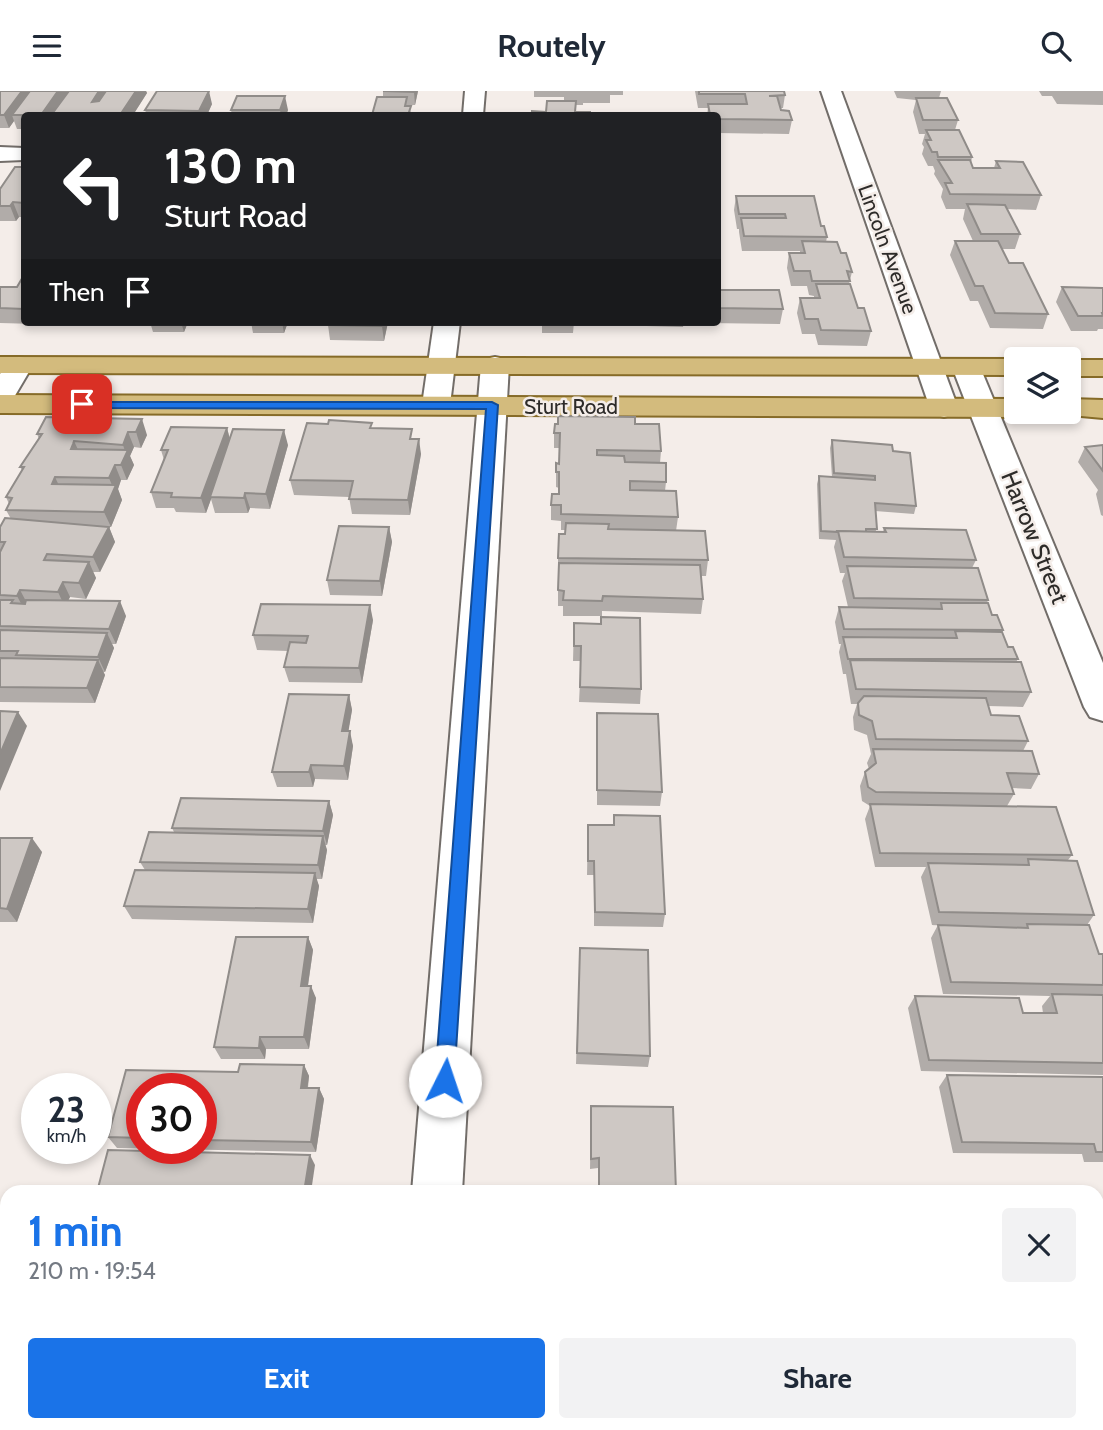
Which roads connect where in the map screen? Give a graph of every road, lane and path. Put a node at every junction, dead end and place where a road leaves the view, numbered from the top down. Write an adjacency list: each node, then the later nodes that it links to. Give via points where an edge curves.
1 (475, 91): 3 (street)
2 (831, 91): 10 (street, Lincoln Avenue)
3 (472, 112)
4 (0, 153): 5 (street)
5 (21, 153)
6 (447, 326): 8 (street)
7 (9, 365): 8 (main road, Sturt Road); 15 (street)
8 (442, 365): 9 (main road, Sturt Road); 17 (street)
9 (495, 365): 10 (main road, Sturt Road); 18 (street)
10 (930, 367): 11 (main road, Sturt Road); 19 (street, Lincoln Avenue)
11 (967, 367): 12 (main road, Sturt Road); 20 (street, Harrow Street)
12 (1004, 367)
13 (1081, 367): 14 (main road)
14 (1103, 368)
15 (0, 398)
16 (0, 404): 17 (main road, Sturt Road)
17 (436, 405): 18 (main road, Sturt Road)
18 (492, 405): 19 (main road, Sturt Road); 25 (street)
19 (944, 408): 20 (main road, Sturt Road)
20 (983, 408): 21 (main road, Sturt Road); 24 (street, Harrow Street)
21 (1004, 408)
22 (1081, 408): 23 (main road)
23 (1103, 409)
24 (1103, 706)
25 (437, 1185)

